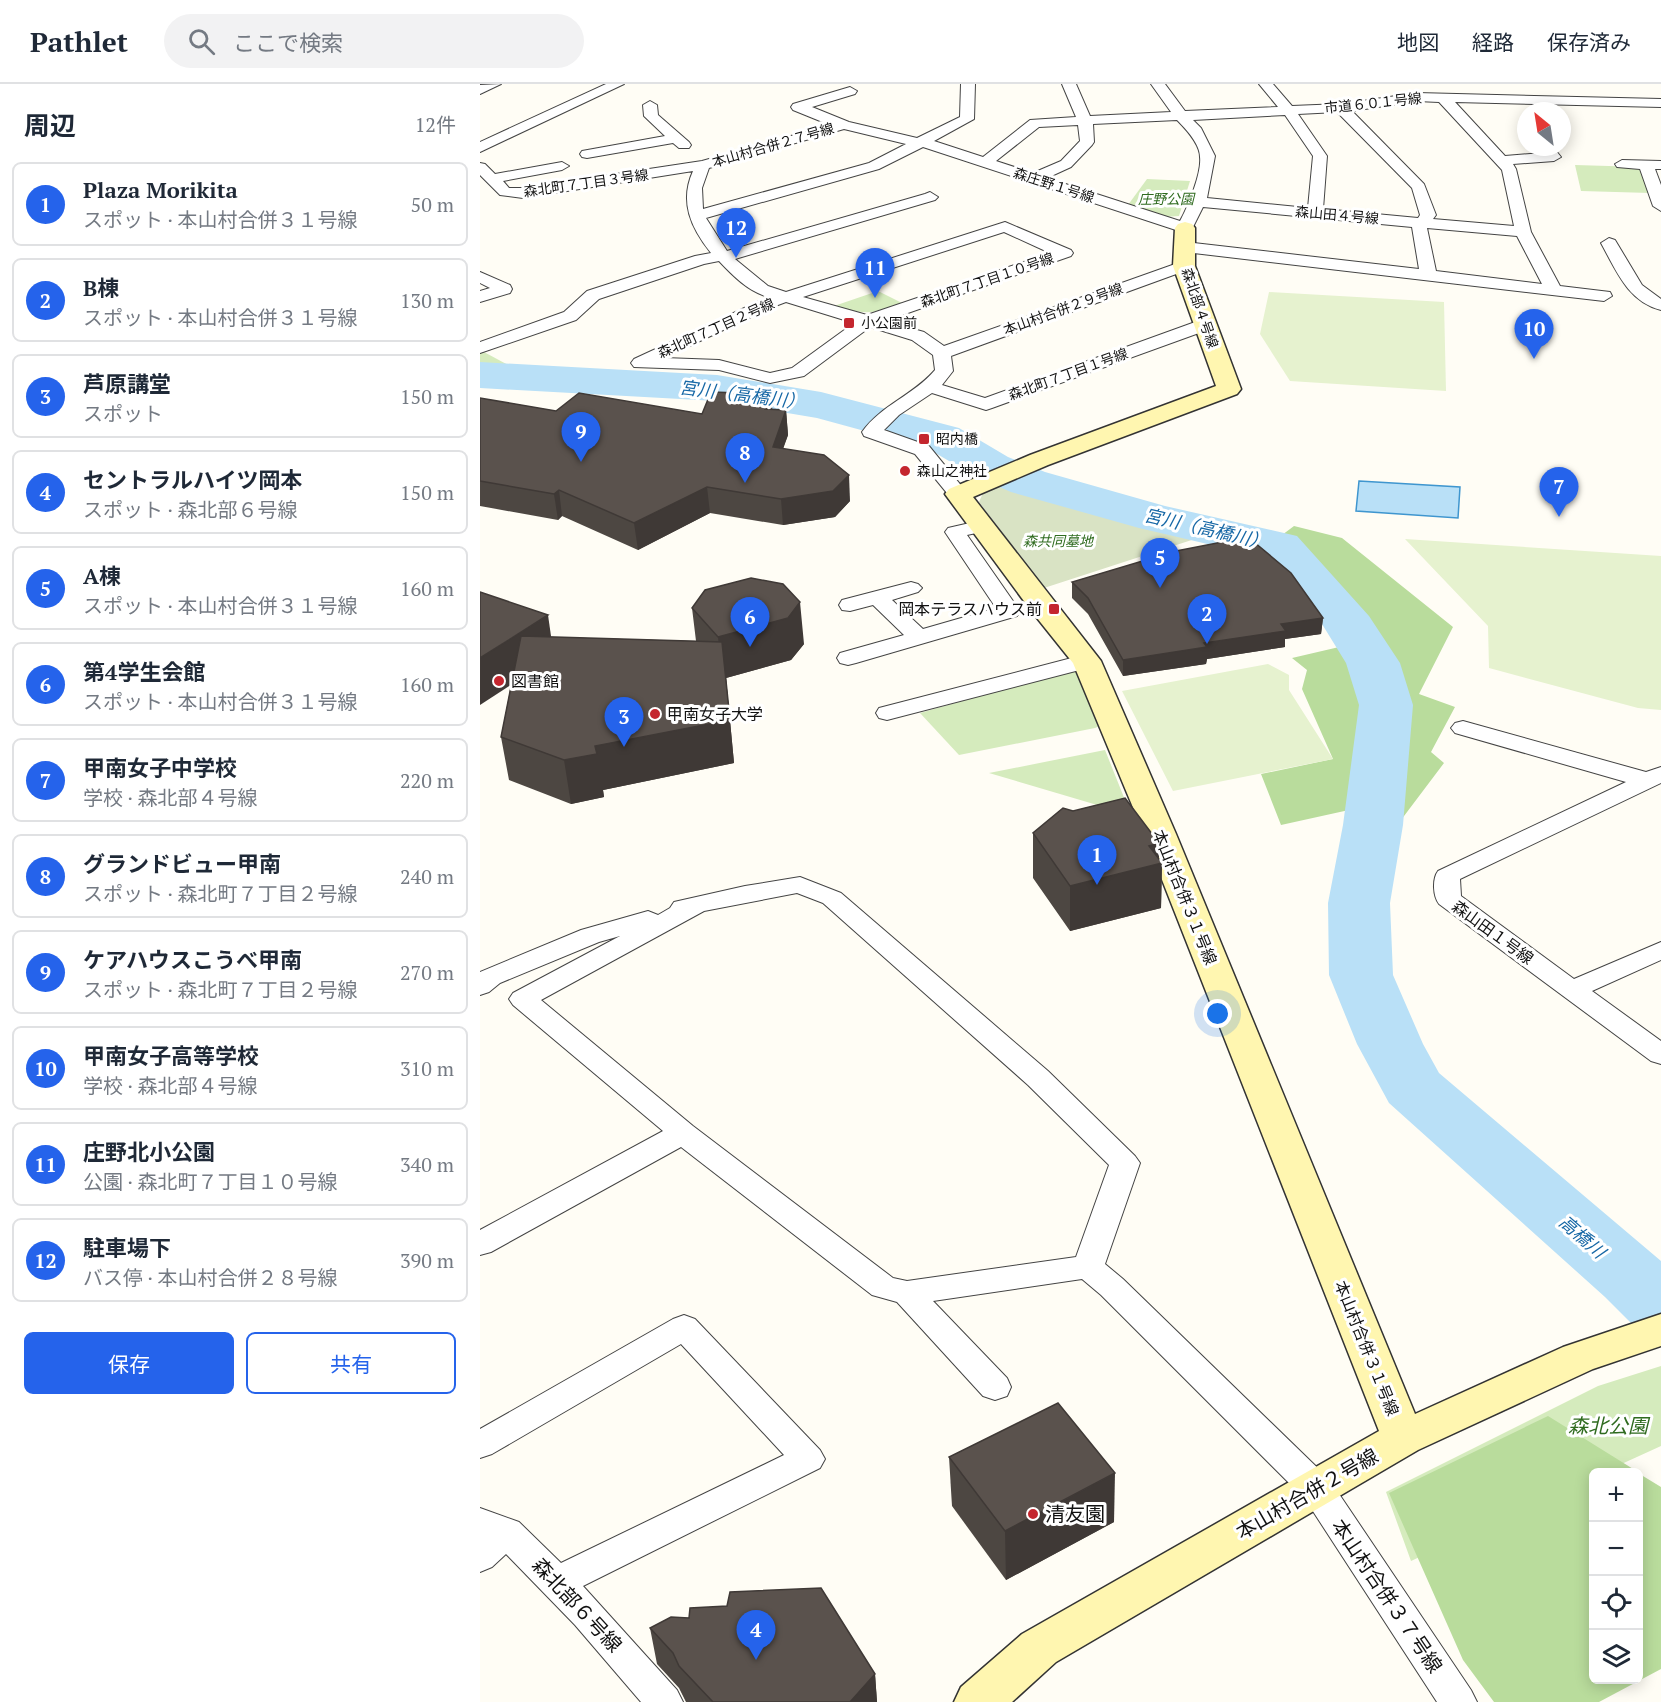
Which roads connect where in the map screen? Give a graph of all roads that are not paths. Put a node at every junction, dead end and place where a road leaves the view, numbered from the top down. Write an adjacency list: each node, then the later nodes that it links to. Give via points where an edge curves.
1 (494, 84): 7 (street)
2 (617, 84): 21 (street)
3 (968, 84): 20 (street, via 967,119)
4 (1068, 84): 17 (street)
5 (1158, 84): 16 (street)
6 (1266, 84): 14 (street)
7 (480, 90)
8 (850, 91): 18 (street, 森庄野１号線, via 793,108)
9 (1443, 98): 10 (street, 市道６０１号線); 13 (street, 市道６０１号線, via 1418,97); 24 (street)
10 (1508, 100): 11 (street, 市道６０１号線); 15 (street)
11 (1661, 103)
12 (650, 105): 19 (street, via 651,116)
13 (1341, 108): 14 (street, 市道６０１号線); 41 (street, via 1419,187 1428,215)
14 (1289, 111): 16 (street, 市道６０１号線); 39 (street, via 1320,156)
15 (1517, 111)
16 (1180, 115): 17 (street, 市道６０１号線); 36 (street, via 1194,128 1208,156)
17 (1085, 120): 25 (street, 市道６０１号線, via 1035,123); 31 (street, via 1087,142 1081,151 1066,164)
18 (844, 125): 20 (street, 森庄野１号線); 27 (street, 本山村合併２７号線)
19 (677, 138): 22 (street); 27 (street)
20 (920, 143): 25 (street, 森庄野１号線); 40 (street, via 874,166)
21 (480, 148)
22 (587, 154)
23 (1553, 156): 24 (street)
24 (1504, 160): 42 (street)
25 (987, 161): 31 (street, 森庄野１号線)
26 (1622, 164): 28 (street)
27 (703, 165): 33 (street, 森北町７丁目３号線); 40 (street, via 694,189)
28 (1653, 165): 37 (street)
29 (562, 166): 32 (street)
30 (480, 167): 32 (street, 森北町７丁目３号線)
31 (1035, 178): 44 (street, 森庄野１号線)
32 (492, 179): 33 (street, 森北町７丁目３号線)
33 (508, 193): 34 (street); 38 (street)
34 (489, 195)
35 (930, 197): 45 (street)
36 (1198, 202): 39 (street, 森山田４号線); 44 (street)
37 (1661, 206)
38 (522, 212)
39 (1315, 212): 41 (street, 森山田４号線)
40 (697, 216): 45 (street)
41 (1422, 223): 42 (street, 森山田４号線); 46 (street, via 1419,228)
42 (1523, 232): 48 (street)
43 (1609, 243): 52 (street, via 1637,290)
44 (1184, 247): 46 (street, 森北部４号線); 54 (street, 森北部４号線); 56 (street, 本山村合併２９号線)
45 (722, 256): 51 (street, via 762,290); 55 (street, via 701,259 593,295 570,316)
46 (1428, 275): 48 (street, 森北部４号線)
47 (480, 277): 50 (street, via 504,289)
48 (1554, 290): 49 (street, 森北部４号線)
49 (1604, 296)
50 (480, 297)
51 (786, 298): 53 (street); 53 (street, 森北町７丁目２号線, via 764,304 640,363 719,365 770,378 798,372); 53 (street, 森北町７丁目１０号線, via 1005,227 1065,253)
52 (1657, 304)
53 (867, 321): 56 (street, via 918,336)
54 (1204, 325): 57 (street, 森北町７丁目１号線, via 986,404); 58 (street, 森北部４号線, via 1229,389)
55 (480, 348)
56 (942, 353): 57 (street, via 944,371)
57 (930, 387): 58 (street, 本山村合併３１号線, via 892,411 871,432 922,450)
58 (966, 490): 59 (street, 本山村合併３１号線)
59 (983, 526): 63 (street, via 956,532 1009,611); 65 (street, 本山村合併３１号線)
60 (911, 588): 61 (street)
61 (878, 598): 62 (street); 63 (street)
62 (850, 605)
63 (918, 637): 64 (street)
64 (848, 658)
65 (1087, 661): 66 (street); 80 (street, 本山村合併３１号線)
66 (887, 713)
67 (1463, 728): 68 (street)
68 (1654, 777): 72 (street, 森山田１号線, via 1447,876 1448,899)
69 (698, 904): 71 (street, via 590,936 491,977); 74 (street, via 524,999); 76 (street, via 800,885 832,898 1038,1078 1125,1163)
70 (1661, 950): 72 (street)
71 (480, 986)
72 (1572, 990): 73 (street, 森山田１号線)
73 (1661, 1055)
74 (683, 1133): 75 (street); 77 (street, via 884,1287)
75 (480, 1244)
76 (1088, 1267): 77 (street); 82 (street, 本山村合併３７号線)
77 (907, 1293): 79 (street)
78 (1661, 1330): 80 (street, 本山村合併２号線, via 1578,1358)
79 (995, 1387)
80 (1403, 1438): 82 (street, 本山村合併２号線)
81 (480, 1445): 85 (street, via 684,1327 808,1459)
82 (1317, 1489): 87 (street, 本山村合併２号線, via 1039,1648); 88 (street, 本山村合併３７号線)
83 (494, 1527): 84 (street); 85 (street, 森北部６号線)
84 (480, 1557)
85 (557, 1582): 86 (street, 森北部６号線)
86 (664, 1702)
87 (978, 1702)
88 (1458, 1702)

